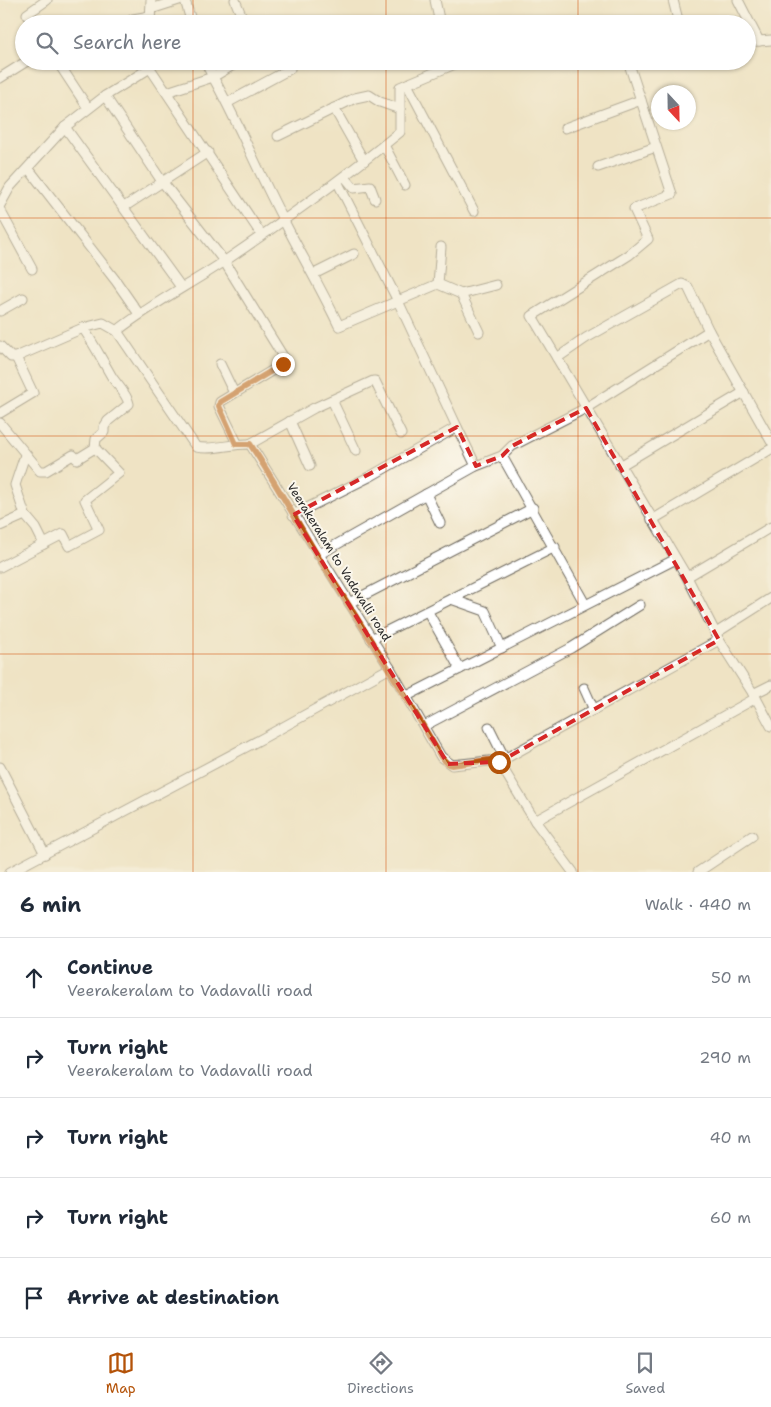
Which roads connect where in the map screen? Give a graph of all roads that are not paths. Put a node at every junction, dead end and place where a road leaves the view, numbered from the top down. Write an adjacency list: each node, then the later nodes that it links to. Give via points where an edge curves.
1 (46, 0): 9 (street)
2 (179, 0): 8 (street)
3 (184, 0): 10 (street)
4 (235, 0): 11 (street)
5 (435, 0): 12 (street)
6 (673, 0): 13 (street)
7 (738, 0): 14 (street)
8 (151, 12)
9 (28, 15)
10 (189, 15)
11 (241, 15)
12 (438, 15)
13 (677, 15)
14 (746, 15)
15 (756, 35): 18 (street)
16 (771, 40): 18 (street)
17 (756, 41): 18 (street)
18 (759, 41)
19 (15, 68): 29 (street)
20 (63, 70): 35 (street)
21 (142, 70): 32 (street)
22 (154, 70): 31 (street)
23 (210, 70): 28 (street)
24 (225, 70): 28 (street)
25 (288, 70): 34 (street)
26 (441, 70): 30 (street)
27 (631, 70): 33 (street)
28 (213, 77): 31 (street); 34 (street)
29 (0, 78)
30 (408, 84): 37 (street, via 400,87); 54 (street)
31 (167, 92): 43 (street)
32 (105, 96): 35 (street); 48 (street)
33 (641, 100): 39 (street); 42 (street)
34 (227, 103): 55 (street)
35 (88, 108): 38 (street)
36 (334, 108): 37 (street, via 369,94); 40 (street); 44 (street)
37 (400, 109): 41 (street, via 400,132)
38 (65, 127): 46 (street); 52 (street)
39 (565, 128)
40 (278, 136)
41 (384, 145): 44 (street); 49 (street)
42 (656, 147): 45 (street); 76 (street, via 672,194 634,209 648,239 629,255 532,316)
43 (208, 152): 48 (street); 56 (street)
44 (364, 161): 47 (street)
45 (598, 167)
46 (28, 168): 51 (street); 69 (street)
47 (341, 180): 50 (street, via 354,188 370,186); 55 (street); 67 (street)
48 (163, 182): 52 (street); 59 (street)
49 (406, 185)
50 (375, 199)
51 (0, 205)
52 (124, 207): 64 (street)
53 (0, 210): 60 (street)
54 (474, 211)
55 (284, 221): 56 (street); 61 (street)
56 (262, 234): 59 (street)
57 (441, 247): 62 (street)
58 (354, 254): 61 (street)
59 (224, 261): 64 (street); 79 (street, via 284,358 283,364)
60 (32, 269)
61 (314, 274): 67 (street, via 339,326)
62 (438, 284): 65 (street); 67 (street)
63 (496, 285): 65 (street)
64 (181, 287): 69 (street)
65 (461, 294): 73 (street)
66 (23, 298): 68 (street)
67 (396, 302): 85 (street)
68 (0, 311)
69 (139, 314): 71 (street)
70 (83, 328): 71 (street, via 104,323); 75 (street); 90 (street, via 129,404 108,421 104,432 96,439)
71 (117, 331): 88 (street, via 196,447 208,450)
72 (709, 331): 76 (street, via 688,287 682,284); 78 (street); 81 (street)
73 (479, 332)
74 (1, 345): 75 (street, via 10,358)
75 (16, 357): 82 (street, via 33,393)
76 (557, 358): 81 (street)
77 (220, 364): 79 (street)
78 (744, 392): 87 (street); 97 (street)
79 (234, 393): 88 (street, via 219,406)
80 (332, 400): 83 (street); 86 (street, via 374,381); 92 (street)
81 (586, 408): 94 (street, via 512,446); 97 (street)
82 (0, 413)
83 (290, 422): 89 (street); 95 (street)
84 (0, 423): 93 (street)
85 (458, 427): 96 (street); 100 (street)
86 (401, 434)
87 (771, 441)
88 (236, 444): 89 (street)
89 (250, 444): 100 (street, Veerakeralam to Vadavalli road)
90 (95, 448): 93 (street, via 77,459 73,455 46,471 40,471); 106 (street, via 119,473 85,500 99,530 69,546 62,534)
91 (771, 449): 102 (street)
92 (356, 451)
93 (25, 455): 101 (street, via 15,485)
94 (502, 456): 96 (street); 99 (street)
95 (310, 466)
96 (476, 466): 98 (street)
97 (620, 466): 102 (street)
98 (426, 494): 103 (street); 108 (street)
99 (533, 508): 107 (street); 114 (street)
100 (293, 515): 108 (street, Veerakeralam to Vadavalli road)
101 (25, 516): 104 (street); 106 (street)
102 (652, 520): 109 (street)
103 (440, 523)
104 (0, 526)
105 (771, 527): 111 (street)
106 (44, 544): 110 (street)
107 (555, 547): 113 (street); 115 (street)
108 (318, 555): 114 (street, Veerakeralam to Vadavalli road)
109 (676, 559): 111 (street); 115 (street)
110 (0, 567)
111 (686, 577): 118 (street)
112 (771, 598): 118 (street)
113 (451, 599): 117 (street); 120 (street, via 485,611)
114 (348, 604): 119 (street, Veerakeralam to Vadavalli road)
115 (585, 604): 120 (street)
116 (640, 605): 128 (street, via 571,648)
117 (428, 612): 119 (street); 122 (street)
118 (718, 637): 126 (street); 127 (street)
119 (371, 639): 121 (street, Veerakeralam to Vadavalli road)
120 (502, 648): 122 (street)
121 (390, 668): 125 (street, Veerakeralam to Vadavalli road); 135 (street)
122 (460, 669): 125 (street)
123 (771, 685): 126 (street)
124 (584, 688): 127 (street)
125 (407, 696): 128 (street, Veerakeralam to Vadavalli road)
126 (754, 696): 129 (street); 133 (street)
127 (594, 710): 131 (street)
128 (424, 726): 131 (street, Veerakeralam to Vadavalli road, via 448,764)
129 (771, 726)
130 (489, 727): 131 (street)
131 (501, 759): 133 (street)
132 (0, 767): 135 (street)
133 (535, 821): 137 (street)
134 (752, 836): 138 (street)
135 (45, 854): 136 (street)
136 (10, 872)
137 (573, 872)
138 (698, 872)

